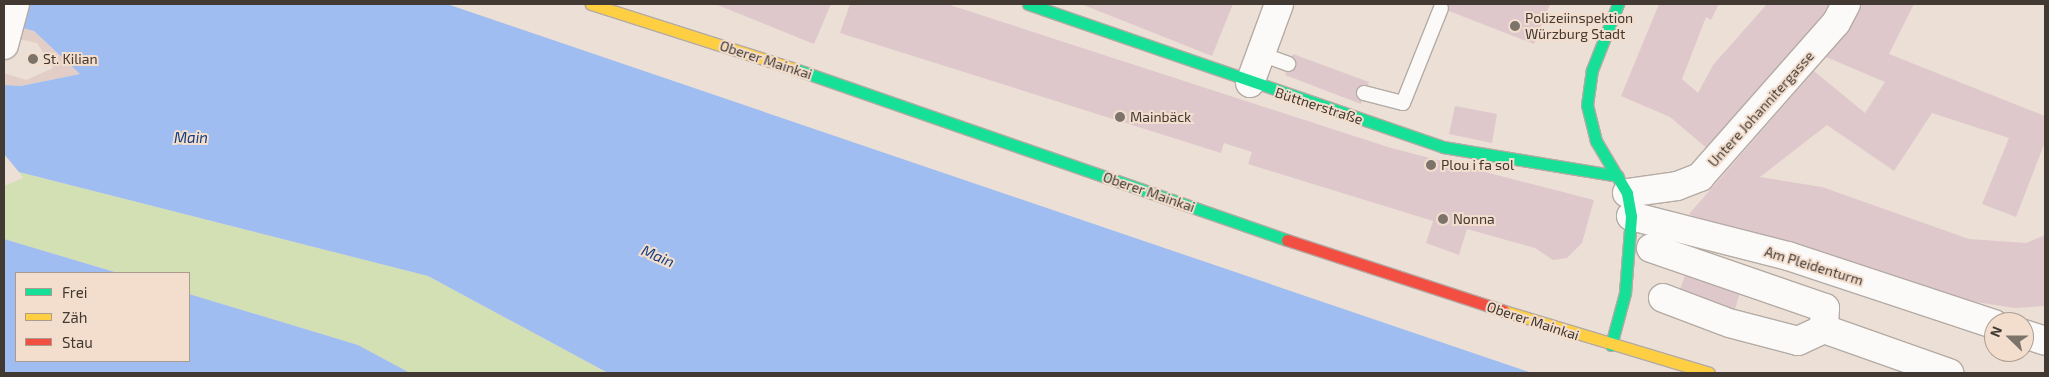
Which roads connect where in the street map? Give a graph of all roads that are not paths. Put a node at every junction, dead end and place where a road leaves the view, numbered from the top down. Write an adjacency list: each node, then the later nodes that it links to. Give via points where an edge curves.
1 (15, 4): 8 (street)
2 (590, 4): 18 (street, Oberer Mainkai, via 811,74 1375,271)
3 (1028, 4): 11 (street, Büttnerstraße)
4 (1280, 4): 9 (street)
5 (1618, 4): 13 (street, via 1592,70 1587,106 1588,124)
6 (1846, 4): 13 (street, Untere Johannitergasse, via 1836,23 1700,177 1677,186)
7 (1441, 8): 12 (lane, via 1403,103)
8 (4, 45)
9 (1261, 54): 10 (lane); 11 (street)
10 (1288, 64)
11 (1250, 83): 13 (street, Büttnerstraße, via 1443,147)
12 (1364, 93)
13 (1625, 195): 16 (street, Am Pleidenturm, via 1788,256); 18 (street, via 1625,293)
14 (1650, 248): 17 (street, via 1825,308)
15 (1663, 298): 17 (street, via 1726,322 1798,341)
16 (1984, 321)
17 (1824, 328): 20 (street)
18 (1611, 345): 19 (street, Oberer Mainkai)
19 (1709, 373)
20 (1949, 373)

